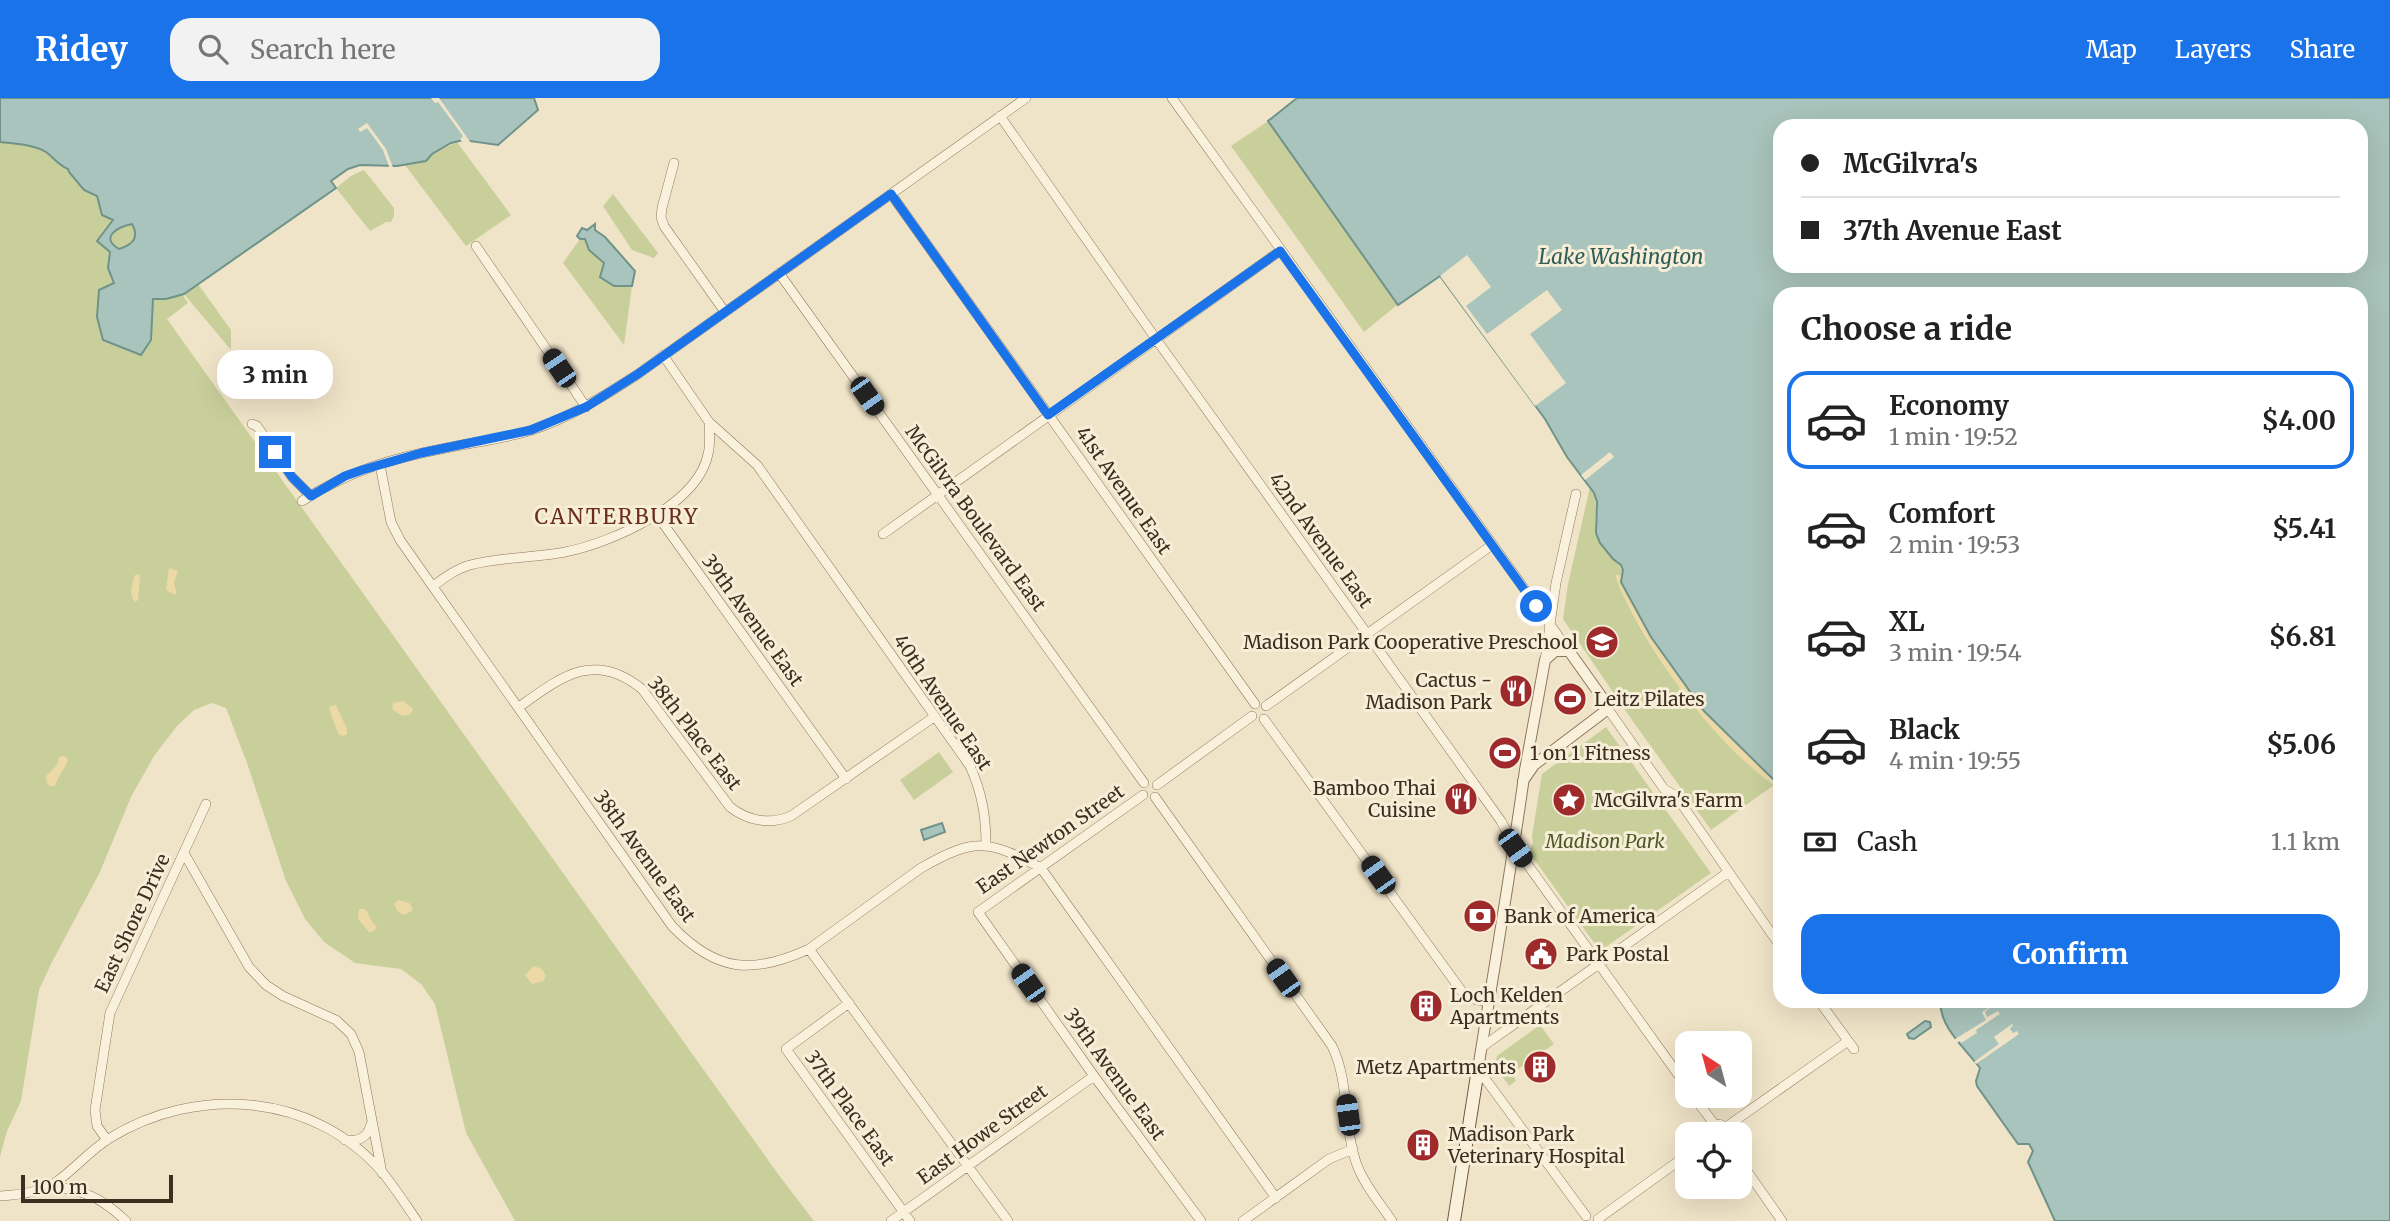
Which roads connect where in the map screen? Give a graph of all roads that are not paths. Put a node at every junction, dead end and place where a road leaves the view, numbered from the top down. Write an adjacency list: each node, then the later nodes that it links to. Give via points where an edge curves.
1 (1026, 98): 3 (street)
2 (1172, 98): 7 (street)
3 (1000, 116): 5 (street); 10 (street, 42nd Avenue East)
4 (674, 163): 9 (street, via 661,217 664,226)
5 (891, 194): 8 (street); 13 (street, 41st Avenue East)
6 (476, 246): 12 (street)
7 (1280, 251): 10 (street); 21 (street)
8 (779, 273): 9 (street); 18 (street, McGilvra Boulevard East)
9 (725, 312): 11 (street)
10 (1156, 339): 13 (street); 24 (street, 42nd Avenue East)
11 (663, 355): 12 (street); 14 (street, 40th Avenue East)
12 (586, 407): 16 (street, via 511,436)
13 (1048, 415): 18 (street); 27 (street, 41st Avenue East)
14 (709, 422): 19 (street, via 708,454 699,475); 32 (street, 40th Avenue East, via 757,466)
15 (252, 424): 16 (street, via 307,498 345,476)
16 (380, 465): 22 (street, 38th Avenue East, via 391,522)
17 (1576, 494): 23 (street)
18 (937, 495): 20 (street); 38 (street, McGilvra Boulevard East)
19 (657, 515): 22 (street, via 592,546 470,565); 36 (street, 39th Avenue East)
20 (883, 534)
21 (1492, 545): 23 (street); 24 (street)
22 (433, 586): 29 (street, 38th Avenue East)
23 (1551, 626): 25 (street); 26 (street)
24 (1366, 633): 28 (street); 44 (street, 42nd Avenue East, via 1501,821)
25 (1569, 651): 26 (street, via 1555,650); 30 (street)
26 (1545, 660): 34 (street)
27 (1255, 705): 28 (street); 31 (street)
28 (1266, 706): 33 (street)
29 (519, 707): 36 (street, 38th Place East, via 577,671 615,673 629,679 730,807 754,820 783,820); 50 (street, 38th Avenue East, via 664,916 692,946 716,960 740,965 777,962)
30 (1608, 709): 35 (street); 47 (street, via 1664,789 1676,796)
31 (1252, 716): 33 (street); 39 (street)
32 (934, 717): 36 (street); 43 (street, 40th Avenue East, via 977,780)
33 (1264, 719): 52 (street, via 1464,993)
34 (1531, 738): 35 (street); 37 (street)
35 (1550, 752): 37 (street)
36 (846, 779)
37 (1523, 781): 44 (street)
38 (1144, 783): 39 (street); 40 (street)
39 (1157, 785): 41 (street)
40 (1143, 795): 41 (street); 46 (street, East Newton Street)
41 (1154, 797): 65 (street, via 1332,1046 1340,1067)
42 (206, 804): 45 (street, East Shore Drive)
43 (986, 845): 46 (street); 50 (street, 38th Avenue East, via 953,852 921,868)
44 (1515, 848): 51 (street, 42nd Avenue East); 52 (street)
45 (184, 853): 61 (street, via 249,967 266,985 336,1020 351,1034 359,1052); 63 (street, East Shore Drive, via 110,1013 95,1110 97,1126)
46 (1041, 868): 48 (street, East Newton Street); 72 (street)
47 (1727, 873): 49 (street); 51 (street)
48 (978, 912): 60 (street, 39th Avenue East)
49 (1773, 936)
50 (809, 950): 53 (street)
51 (1598, 965): 56 (street); 59 (street, 42nd Avenue East)
52 (1489, 1002): 56 (street)
53 (849, 1003): 67 (street); 73 (street, 37th Place East, via 786,1049)
54 (1824, 1008): 55 (street)
55 (1848, 1041): 57 (street); 62 (street)
56 (1482, 1047): 58 (street)
57 (1854, 1049)
58 (1478, 1069): 74 (street); 84 (main road)
59 (1675, 1071)
60 (1094, 1076): 67 (street, East Howe Street); 81 (street, 39th Avenue East)
61 (371, 1118): 64 (street, via 363,1138); 68 (street)
62 (1739, 1122)
63 (107, 1140): 64 (street, via 168,1111 220,1103 276,1110); 70 (street)
64 (344, 1140): 68 (street)
65 (1353, 1149): 72 (street, via 1329,1159); 83 (street, via 1364,1182)
66 (1675, 1164): 75 (street)
67 (969, 1166): 73 (street, East Howe Street); 80 (street)
68 (382, 1173): 77 (street)
69 (1752, 1178): 85 (street)
70 (50, 1186): 71 (street); 76 (street, via 76,1189 97,1198)
71 (0, 1196)
72 (1276, 1198): 82 (street)
73 (904, 1212): 78 (street, East Howe Street); 79 (street, 37th Place East)
74 (1584, 1219): 75 (street, via 1593,1215)
75 (1598, 1220)
76 (125, 1221)
77 (417, 1221)
78 (891, 1221)
79 (910, 1221)
80 (1008, 1221)
81 (1201, 1221)
82 (1243, 1221)
83 (1392, 1221)
84 (1454, 1221)
85 (1782, 1221)

